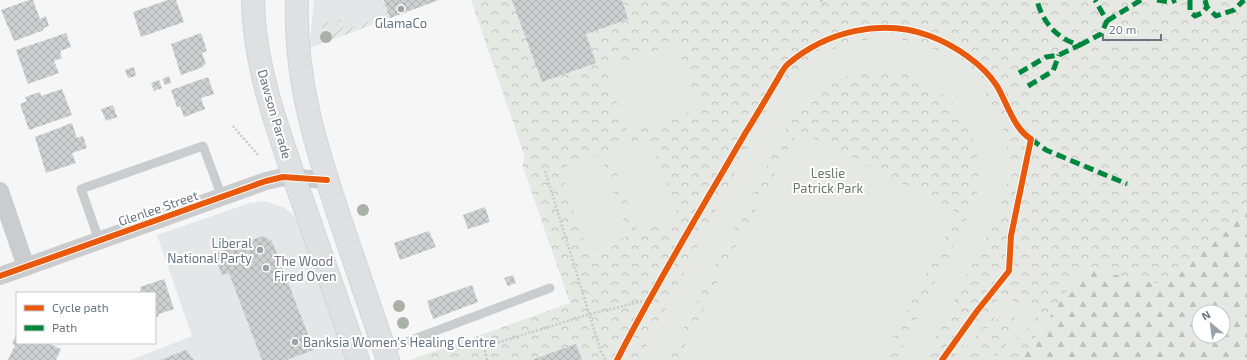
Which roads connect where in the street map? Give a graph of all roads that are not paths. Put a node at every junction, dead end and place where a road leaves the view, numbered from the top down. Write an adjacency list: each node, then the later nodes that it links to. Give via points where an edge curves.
1 (297, 0): 4 (main road, via 299,56 305,101)
2 (251, 2): 3 (main road, Dawson Parade, via 264,84)
3 (294, 177): 4 (street, Glenlee Street); 6 (street, Glenlee Street, via 271,180); 12 (main road, Dawson Parade)
4 (327, 180): 11 (main road)
5 (0, 191): 8 (street)
6 (222, 197): 7 (street, Glenlee Street); 7 (lane, via 203,146 88,186 81,189)
7 (99, 240): 8 (street, Glenlee Street)
8 (26, 267): 9 (street, Glenlee Street)
9 (0, 276)
10 (550, 288): 11 (lane)
11 (387, 355)
12 (358, 360)

